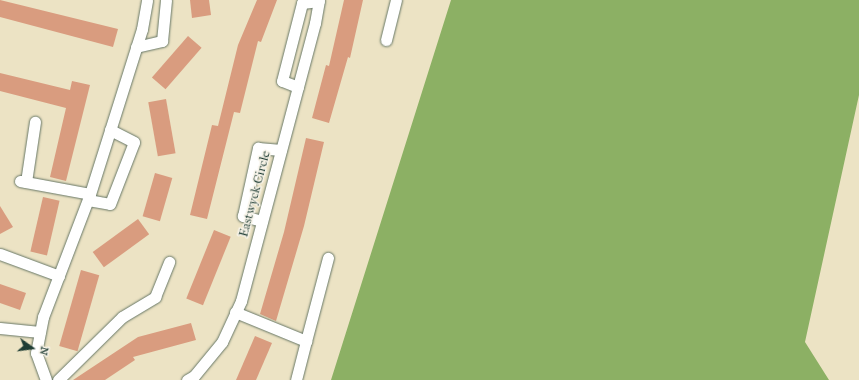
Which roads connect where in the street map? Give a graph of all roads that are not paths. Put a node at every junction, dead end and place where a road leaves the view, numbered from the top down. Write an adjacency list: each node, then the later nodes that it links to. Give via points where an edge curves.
1 (166, 0): 6 (street, via 162,42)
2 (396, 0): 5 (street)
3 (144, 1): 6 (street)
4 (319, 1): 7 (street, Eastwyck Circle); 7 (street, via 302,3 282,81)
5 (386, 40)
6 (136, 47): 9 (street)
7 (298, 87): 10 (street, Eastwyck Circle)
8 (35, 122): 11 (street, via 23,181)
9 (110, 130): 11 (street); 11 (street, via 134,142 110,204)
10 (281, 150): 12 (street, Eastwyck Circle); 12 (street, via 258,148 243,216)
11 (89, 197): 16 (street)
12 (262, 221): 17 (street, Eastwyck Circle)
13 (0, 254): 16 (street)
14 (328, 258): 20 (street)
15 (169, 262): 22 (street, via 155,297 122,317)
16 (59, 276): 19 (street)
17 (236, 312): 20 (street); 23 (street, Eastwyck Circle, via 222,342 194,376)
18 (0, 328): 19 (street)
19 (40, 332): 21 (street, via 36,353)
20 (306, 341): 24 (street)
21 (46, 380)
22 (58, 380)
23 (187, 380)
24 (296, 380)

